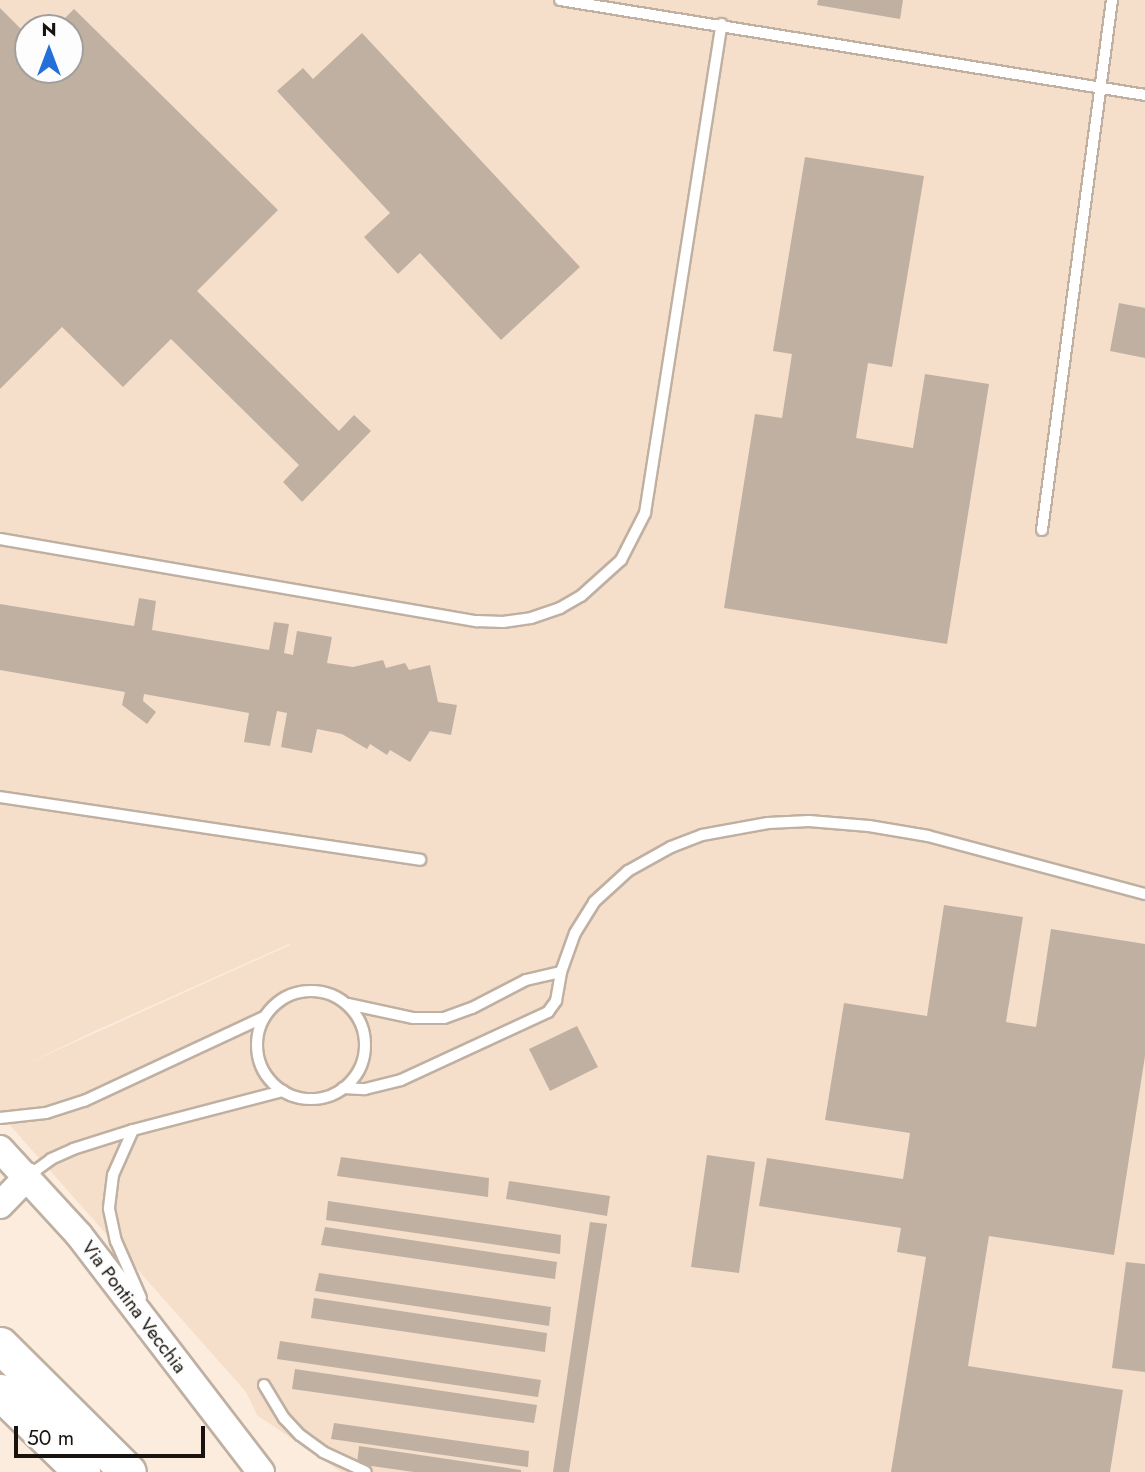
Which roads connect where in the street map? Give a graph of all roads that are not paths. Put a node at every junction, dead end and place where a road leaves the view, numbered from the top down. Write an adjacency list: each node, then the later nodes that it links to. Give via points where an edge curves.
1 (560, 0): 3 (lane)
2 (1112, 0): 4 (lane)
3 (722, 24): 4 (lane); 7 (lane, via 648,501 621,560 581,596 531,618 477,621)
4 (1100, 88): 5 (lane); 6 (lane)
5 (1145, 95)
6 (1042, 530)
7 (0, 539)
8 (0, 797): 9 (lane)
9 (420, 860)
10 (1145, 894): 11 (lane, via 898,830 809,821 739,826 671,847 628,871 583,918)
11 (561, 972): 12 (lane, via 526,980 472,1009 444,1018 413,1018); 14 (lane, via 556,1001 533,1022 401,1080 365,1089)
12 (347, 1004): 13 (lane, via 326,993 303,991 280,1000); 14 (lane, via 363,1031 365,1047 355,1077)
13 (264, 1017): 15 (lane, via 257,1037 258,1058 272,1083); 16 (lane, via 84,1101 46,1113)
14 (343, 1087): 15 (lane, via 324,1097 309,1098)
15 (283, 1091): 17 (lane)
16 (0, 1118)
17 (133, 1130): 19 (lane, via 64,1153); 21 (lane, via 110,1186 110,1220)
18 (0, 1149): 19 (street, Via Pontina Vecchia)
19 (28, 1176): 20 (street); 21 (street, Via Pontina Vecchia)
20 (0, 1205)
21 (162, 1342): 27 (street, Via Pontina Vecchia)
22 (0, 1345): 26 (highway)
23 (264, 1385): 28 (lane, via 300,1435 323,1452)
24 (0, 1392): 25 (highway)
25 (82, 1472)
26 (128, 1472)
27 (261, 1472)
28 (366, 1472)

